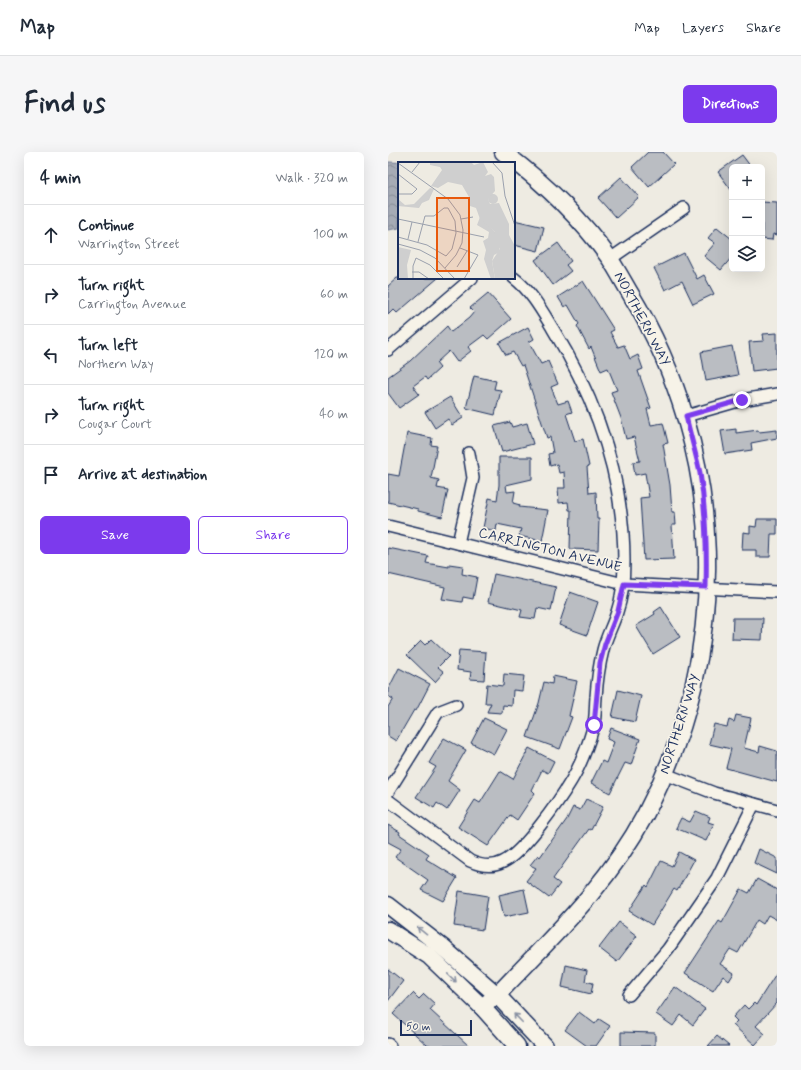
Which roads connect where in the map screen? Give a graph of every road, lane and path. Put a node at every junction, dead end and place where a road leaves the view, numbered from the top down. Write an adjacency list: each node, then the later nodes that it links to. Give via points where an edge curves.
1 (504, 152): 3 (street, NORTHERN WAY, via 554,195)
2 (684, 208): 3 (street)
3 (610, 259): 8 (street, NORTHERN WAY, via 654,333)
4 (471, 279): 6 (street)
5 (515, 279): 12 (street, via 540,308 573,362 605,440 613,468 623,532)
6 (388, 350)
7 (777, 394): 8 (street, via 742,400)
8 (686, 416): 13 (street, NORTHERN WAY, via 700,472 705,512)
9 (469, 454): 11 (street, via 473,478)
10 (388, 526): 11 (street, CARRINGTON AVENUE)
11 (458, 543): 12 (street, CARRINGTON AVENUE)
12 (624, 584): 13 (street, CARRINGTON AVENUE); 18 (street, via 618,611 600,663 594,725 590,737 572,780 515,854 491,866 475,863)
13 (706, 587): 14 (street, CARRINGTON AVENUE); 16 (street, NORTHERN WAY, via 698,668 690,702)
14 (777, 592)
15 (456, 705): 17 (street, via 438,712)
16 (665, 774): 19 (street, via 696,787); 23 (street, NORTHERN WAY, via 644,816 600,884)
17 (388, 792)
18 (388, 800)
19 (754, 804): 20 (street); 24 (street, via 717,878 668,949)
20 (777, 810)
21 (388, 905): 23 (street, one-way to 21, via 442,947)
22 (388, 930): 25 (street, one-way to 25, via 429,956)
23 (497, 996): 25 (street, NORTHERN WAY); 29 (street, one-way to 23)
24 (629, 996)
25 (482, 1007): 28 (street)
26 (388, 1044): 27 (street)
27 (390, 1046)
28 (517, 1046)
29 (545, 1046)

